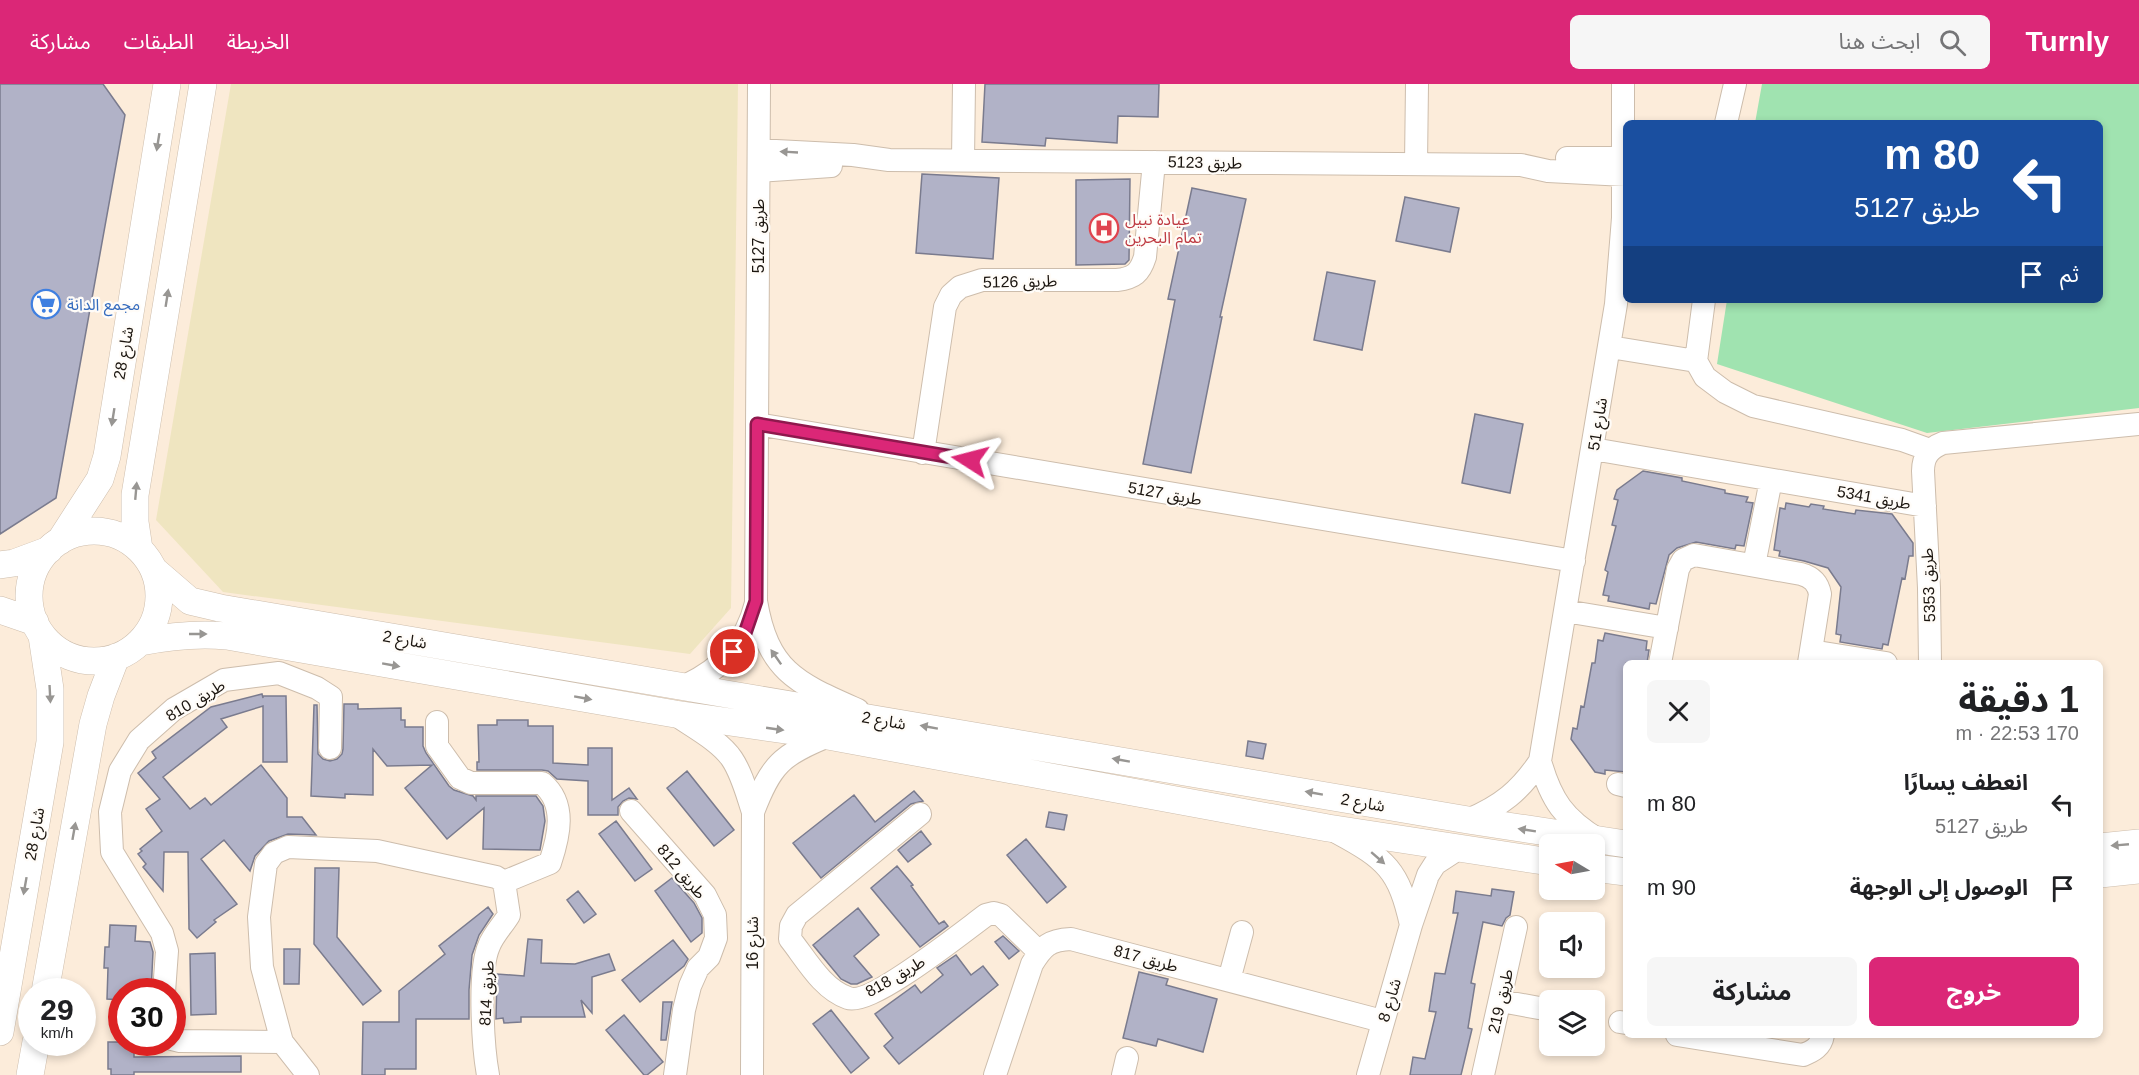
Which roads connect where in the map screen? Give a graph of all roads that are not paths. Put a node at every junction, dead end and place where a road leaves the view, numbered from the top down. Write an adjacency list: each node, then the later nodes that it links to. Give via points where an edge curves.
1 (167, 84): 26 (main road, شارع 28, one-way to 26, via 107,456 100,479)
2 (203, 84): 27 (main road, one-way to 2, via 135,522 135,495)
3 (759, 84): 10 (street, طريق 5127)
4 (964, 84): 11 (street)
5 (1417, 84): 13 (street)
6 (1623, 84): 8 (street, شارع 51)
7 (1735, 84): 9 (street)
8 (1623, 120)
9 (1727, 120)
10 (759, 160): 11 (street, طريق 5123, via 853,155 889,160); 19 (street, طريق 5127)
11 (963, 160): 12 (street, طريق 5123)
12 (1154, 162): 13 (street, طريق 5123); 23 (street, طريق 5126, via 1145,257 1137,275 1117,280 982,280 960,287 951,296 945,307)
13 (1416, 164): 14 (street, طريق 5123, via 1521,165 1550,158)
14 (1623, 166)
15 (1623, 190): 17 (street, شارع 51)
16 (1704, 303): 18 (street)
17 (1610, 347): 18 (street); 21 (street, شارع 51)
18 (1696, 362): 22 (street, via 1705,377 1753,406)
19 (757, 424): 23 (street, طريق 5127); 31 (street, طريق 5127)
20 (2139, 424): 22 (street, via 1949,443)
21 (1593, 449): 24 (street, طريق 5341); 28 (street, شارع 51)
22 (1930, 450): 25 (street, طريق 5341, via 1923,463)
23 (923, 453): 28 (street, طريق 5127)
24 (1771, 480): 25 (street, طريق 5341); 30 (street)
25 (1925, 506): 41 (street, طريق 5353)
26 (55, 545): 27 (main road, via 76,534 110,533 125,539); 29 (main road); 35 (main road, via 39,562 33,576 30,608)
27 (146, 560): 36 (main road, via 158,589 158,608 152,626); 42 (main road, شارع 2, via 190,601)
28 (1574, 561): 33 (street, شارع 51)
29 (0, 565)
30 (1754, 565): 34 (street, via 1694,555 1683,561 1678,569); 38 (street, via 1807,575 1816,582 1820,594)
31 (756, 601): 42 (street, طريق 5127, via 744,636 733,652 703,678); 44 (street, طريق 5127, one-way to 31, via 812,690 793,677 766,642)
32 (0, 610): 35 (main road)
33 (1565, 611): 34 (street); 48 (street, شارع 51)
34 (1667, 628): 39 (street)
35 (39, 629): 37 (main road, via 63,653 76,658 103,661); 74 (main road, شارع 28, one-way to 74, via 50,688 50,742)
36 (140, 642): 37 (main road); 43 (main road, شارع 2, one-way to 43, via 176,635 227,636)
37 (116, 657): 68 (main road, one-way to 37, via 93,724)
38 (1810, 657): 40 (street)
39 (1661, 660)
40 (1848, 660)
41 (1930, 660)
42 (685, 686): 44 (main road, شارع 2)
43 (675, 714): 46 (main road, شارع 2, one-way to 46); 50 (street, شارع 16, via 731,758 745,784)
44 (878, 719): 52 (main road, شارع 2, one-way to 44)
45 (437, 722): 63 (street, via 437,746 460,778 471,783 542,783 559,806 557,840 550,863)
46 (828, 736): 50 (street, شارع 16, via 779,762 764,782); 53 (main road, شارع 2)
47 (330, 748): 69 (street, طريق 810, via 331,697 279,674 224,680 174,709 139,740 120,771 110,812 112,852 162,933 167,951)
48 (1540, 761): 52 (street, شارع 51, via 1509,798); 54 (street, شارع 51, via 1547,787 1561,810 1580,829)
49 (631, 811): 83 (street, طريق 812, via 705,895 715,915 716,938 709,957 698,968 686,1002)
50 (753, 812): 84 (street, شارع 16)
51 (920, 814): 67 (street, طريق 818, via 797,915 790,939 824,982 851,999 867,995 994,913 1001,915)
52 (1468, 820): 54 (main road, شارع 2, one-way to 52)
53 (1328, 828): 56 (main road, شارع 2); 64 (street, one-way to 64, via 1370,850 1390,869 1401,886)
54 (1614, 843)
55 (2139, 843): 57 (main road, one-way to 57)
56 (1461, 847): 58 (main road, شارع 2); 64 (street, شارع 8, via 1435,864)
57 (2103, 847)
58 (1539, 860)
59 (1605, 869): 61 (main road)
60 (2139, 870): 62 (main road)
61 (1623, 872)
62 (2103, 874)
63 (504, 882): 77 (street, via 377,851 288,847 274,853 266,864 259,917 261,967); 82 (street, طريق 814, via 509,915 488,947 483,981)
64 (1411, 925): 73 (street, شارع 8)
65 (1516, 927): 71 (street, طريق 219)
66 (1242, 932): 70 (street)
67 (1039, 952): 70 (street, طريق 817, via 1053,940 1071,939); 85 (street)
68 (48, 978)
69 (165, 978)
70 (1229, 980): 73 (street, طريق 817)
71 (1501, 1001): 72 (street); 87 (street, طريق 219)
72 (1539, 1008)
73 (1382, 1021): 86 (street, شارع 8)
74 (0, 1032)
75 (1696, 1038): 78 (street, via 1803,1055)
76 (186, 1041): 77 (street)
77 (282, 1042): 81 (street)
78 (1819, 1043)
79 (33, 1056): 80 (main road)
80 (30, 1075)
81 (308, 1075)
82 (488, 1075)
83 (675, 1075)
84 (752, 1075)
85 (995, 1075)
86 (1368, 1075)
87 (1483, 1075)

